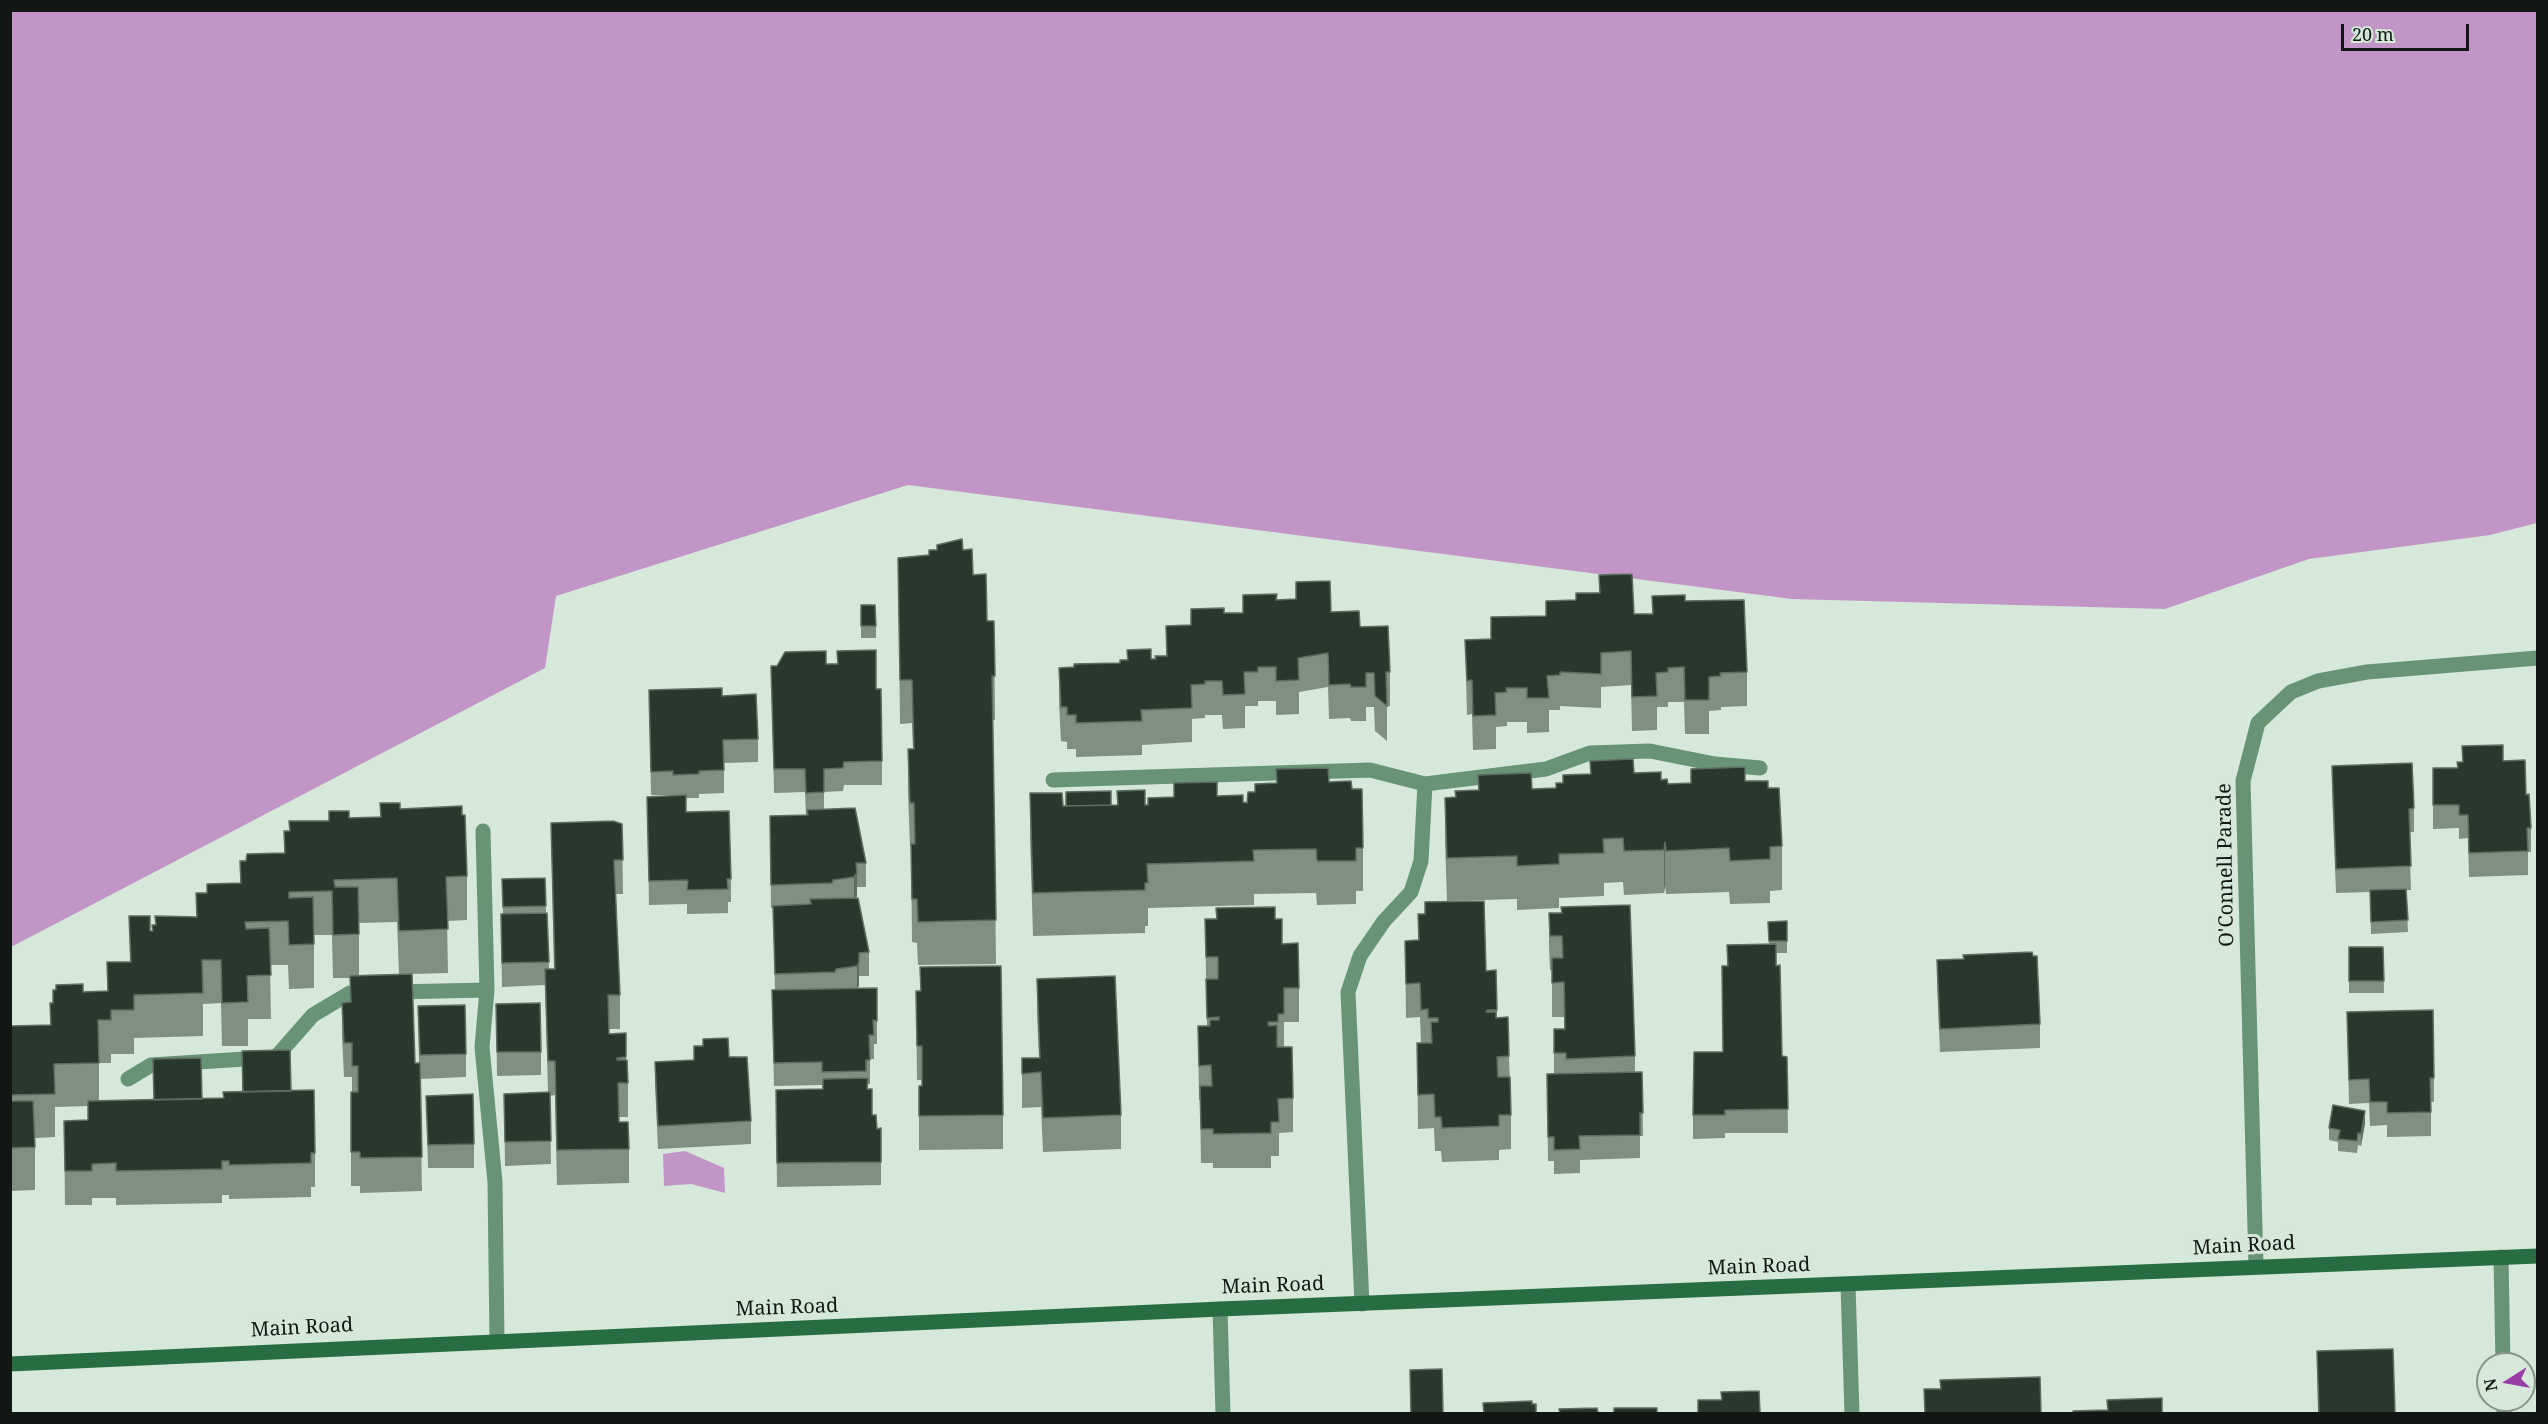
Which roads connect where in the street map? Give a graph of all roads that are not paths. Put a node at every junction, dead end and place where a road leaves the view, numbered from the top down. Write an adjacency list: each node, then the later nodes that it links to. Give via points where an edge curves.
1 (2538, 658): 10 (street, O'Connell Parade, via 2367,672 2318,681 2290,692 2258,723 2243,781)
2 (1760, 768): 4 (street, via 1650,751 1590,753 1546,769)
3 (1053, 780): 4 (street, via 1371,770)
4 (1425, 784): 12 (street, via 1421,861 1411,892 1384,921 1360,956 1348,992)
5 (483, 831): 6 (street)
6 (487, 990): 7 (street, via 350,993 314,1015 276,1057 151,1065); 14 (street, via 482,1047 495,1182)
7 (128, 1079)
8 (2538, 1256): 9 (main road, Main Road)
9 (2501, 1257): 10 (main road, Main Road); 15 (street)
10 (2256, 1266): 11 (main road, Main Road)
11 (1848, 1285): 12 (main road, Main Road); 18 (street)
12 (1362, 1304): 13 (main road, Main Road)
13 (1220, 1309): 14 (main road, Main Road); 17 (street)
14 (497, 1340): 16 (main road, Main Road)
15 (2503, 1352)
16 (10, 1364)
17 (1223, 1413)
18 (1852, 1413)

